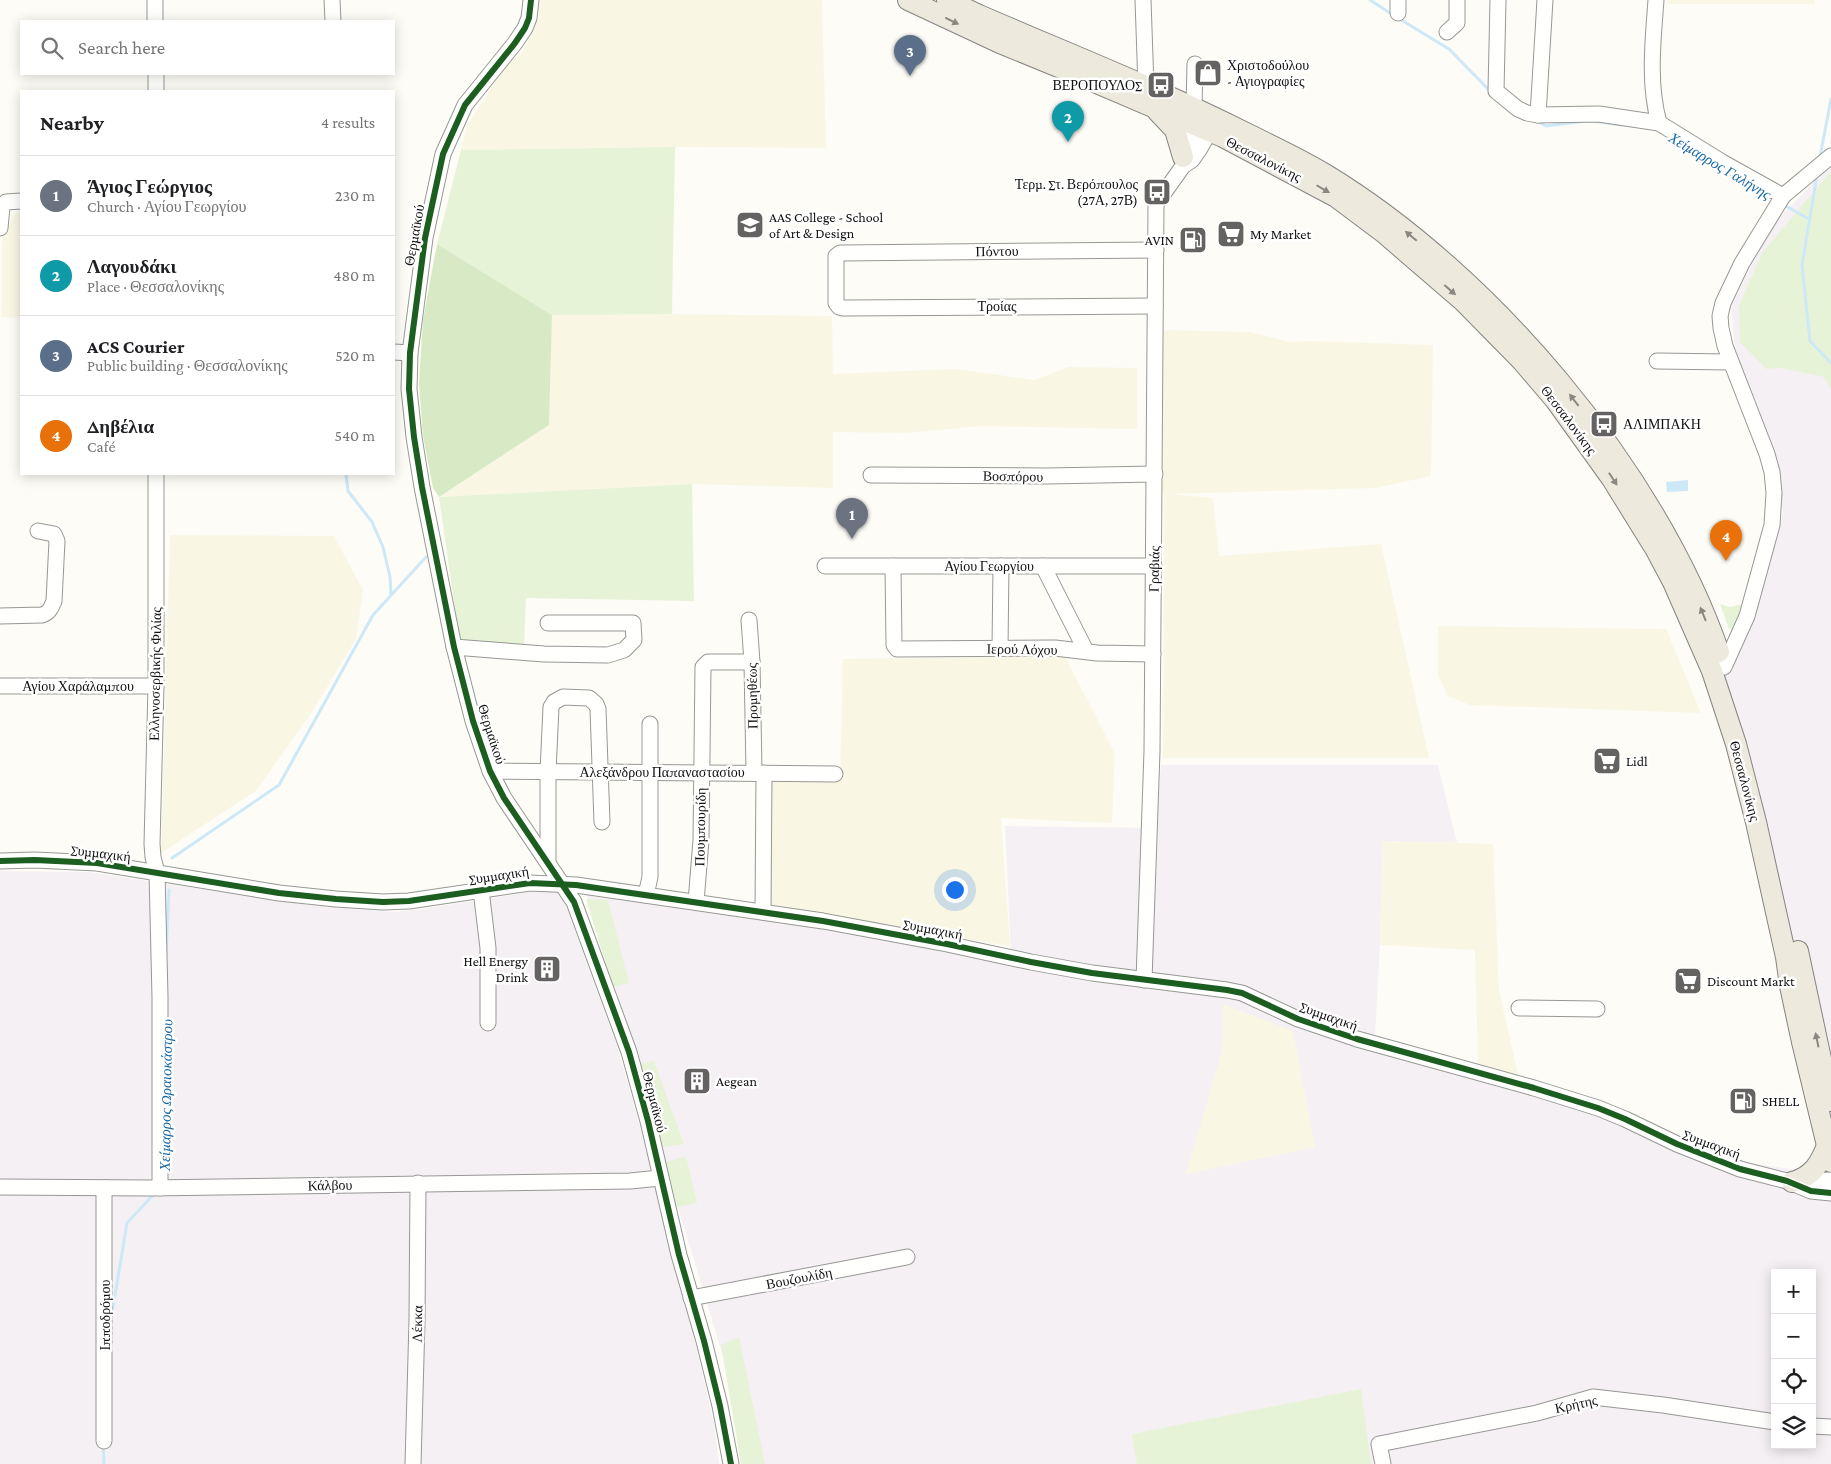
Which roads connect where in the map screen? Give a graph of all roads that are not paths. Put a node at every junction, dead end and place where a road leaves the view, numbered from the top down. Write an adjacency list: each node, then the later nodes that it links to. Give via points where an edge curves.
1 (155, 0): 11 (street)
2 (332, 0): 12 (street)
3 (531, 0): 31 (street, Θερμαϊκού, via 525,28 465,106 443,154 425,238)
4 (908, 0): 18 (main road, Θεσσαλονίκης, one-way to 18, via 1000,44)
5 (947, 0): 16 (main road, Θεσσαλονίκης)
6 (1143, 0): 16 (street)
7 (1457, 0): 13 (street, via 1457,23)
8 (1498, 0): 19 (street, via 1496,91 1518,109)
9 (1544, 0): 19 (street)
10 (1656, 0): 21 (street, via 1652,90)
11 (155, 20)
12 (333, 20)
13 (1447, 32)
14 (1195, 64): 20 (street)
15 (156, 75): 17 (street)
16 (1146, 86): 20 (main road, Θεσσαλονίκης)
17 (156, 90)
18 (1151, 106): 20 (main road, Θεσσαλονίκης); 23 (main road, via 1175,130)
19 (1538, 115): 21 (street, via 1599,114)
20 (1204, 119): 23 (street, Γραβιάς, via 1186,145); 51 (main road, Θεσσαλονίκης, one-way to 20, via 1683,569 1633,481 1570,395 1518,336 1456,274 1356,193 1291,155); 76 (main road, Θεσσαλονίκης, one-way to 76, via 1336,197 1449,288 1534,374 1620,491 1673,582 1725,708 1758,830 1802,1042)
21 (1659, 124): 24 (street)
22 (1831, 156): 24 (street)
23 (1183, 162): 27 (street, Γραβιάς, via 1156,204)
24 (1783, 196): 33 (street, via 1742,263 1723,303 1721,328)
25 (20, 201): 26 (street, via 6,202 2,207)
26 (0, 228)
27 (1156, 250): 28 (street, Γραβιάς); 29 (street, Πόντου, via 838,254 836,303)
28 (1156, 306): 29 (street, Τροίας); 34 (street, Γραβιάς)
29 (840, 307)
30 (395, 352): 31 (street)
31 (410, 353): 46 (street, Θερμαϊκού, via 414,437)
32 (1657, 361): 33 (street)
33 (1730, 362): 51 (street, via 1766,454 1774,493 1772,525 1752,600)
34 (1155, 474): 36 (street, Βοσπόρου); 42 (street, Γραβιάς)
35 (156, 475): 53 (street, Ελληνοσερβικής Φιλίας)
36 (871, 475)
37 (38, 531): 43 (street, via 54,534 57,541 51,608 42,615)
38 (825, 566): 39 (street, Αγίου Γεωργίου)
39 (893, 566): 40 (street, Αγίου Γεωργίου); 47 (street, Ιερού Λόχου, via 894,645 897,649)
40 (1001, 566): 41 (street, Αγίου Γεωργίου); 47 (street)
41 (1043, 566): 42 (street, Αγίου Γεωργίου); 48 (street)
42 (1154, 566): 49 (street, Γραβιάς)
43 (0, 616)
44 (749, 620): 50 (street, Προμηθέως)
45 (548, 623): 46 (street, via 633,623 634,640 624,650 608,654 544,654)
46 (454, 647): 55 (street, Θερμαϊκού)
47 (1000, 648): 48 (street, Ιερού Λόχου)
48 (1086, 651): 49 (street, Ιερού Λόχου)
49 (1153, 654): 71 (street, Γραβιάς)
50 (752, 662): 59 (street, Πουμπουρίδη, via 705,663 702,667); 60 (street, Προμηθέως)
51 (1724, 667): 75 (main road, Θεσσαλονίκης, one-way to 51, via 1770,822)
52 (0, 686): 53 (street, Αγίου Χαράλαμπου)
53 (156, 686): 65 (street, Ελληνοσερβικής Φιλίας, via 152,844)
54 (650, 724): 58 (street)
55 (490, 771): 56 (street, Αλεξάνδρου Παπαναστασίου); 64 (street, Θερμαϊκού, via 504,798)
56 (548, 772): 57 (street, Αλεξάνδρου Παπαναστασίου); 57 (street, via 551,707 563,697 589,698 596,704); 64 (street)
57 (600, 772): 58 (street, Αλεξάνδρου Παπαναστασίου); 62 (street)
58 (650, 772): 59 (street, Αλεξάνδρου Παπαναστασίου); 68 (street, via 650,877)
59 (701, 772): 60 (street, Αλεξάνδρου Παπαναστασίου); 69 (street, Πουμπουρίδη, via 701,840)
60 (759, 773): 61 (street, Αλεξάνδρου Παπαναστασίου); 70 (street, Προμηθέως)
61 (835, 774)
62 (602, 822)
63 (0, 861): 65 (street, Συμμαχική, via 74,861)
64 (548, 862): 66 (street, Θερμαϊκού)
65 (157, 873): 67 (street, Συμμαχική, via 279,892 376,902 410,901); 83 (street, Ελληνοσερβικής Φιλίας)
66 (562, 883): 67 (street, Συμμαχική, via 530,883); 68 (street, Συμμαχική); 77 (street, Θερμαϊκού, via 574,902 629,1052)
67 (481, 890): 74 (street, via 488,948)
68 (646, 895): 69 (street, Συμμαχική)
69 (696, 902): 70 (street, Συμμαχική)
70 (763, 912): 71 (street, Συμμαχική)
71 (1144, 980): 79 (street, Συμμαχική, via 1242,993 1324,1029 1598,1108 1740,1169)
72 (1519, 1008): 73 (street)
73 (1597, 1009)
74 (488, 1023)
75 (1831, 1105)
76 (1829, 1152): 79 (main road, via 1814,1171 1801,1180)
77 (660, 1178): 80 (street, Κάλβου); 86 (street, Θερμαϊκού)
78 (1831, 1180): 79 (street, Συμμαχική)
79 (1789, 1181): 84 (street, Συμμαχική, via 1811,1191)
80 (418, 1183): 83 (street, Κάλβου); 91 (street, Λέκκα)
81 (0, 1187): 82 (street, Κάλβου)
82 (104, 1188): 83 (street, Κάλβου); 90 (street, Ιπποδρόμου)
83 (160, 1188)
84 (1831, 1193)
85 (907, 1257): 86 (street, Βουζουλίδη)
86 (692, 1298): 92 (street, Θερμαϊκού, via 720,1406)
87 (1771, 1421): 93 (street, Κρήτης, via 1593,1398 1537,1413 1379,1444)
88 (1816, 1426): 89 (street)
89 (1831, 1427)
90 (104, 1442)
91 (414, 1464)
92 (731, 1464)
93 (1383, 1464)

